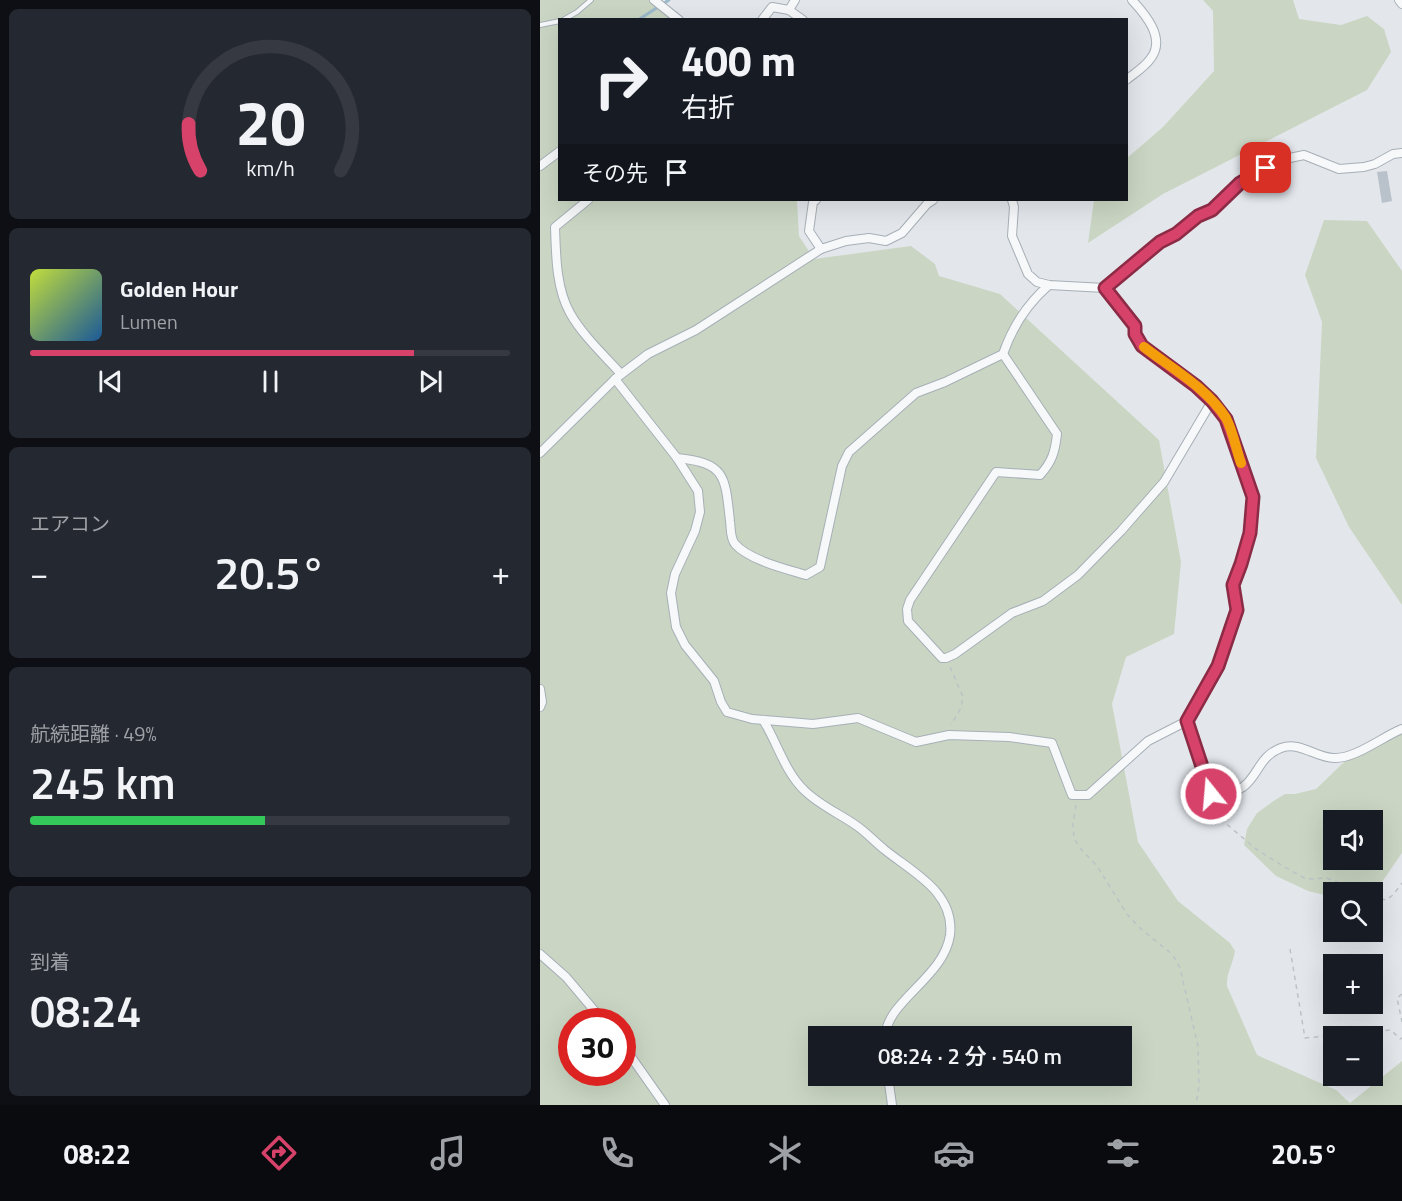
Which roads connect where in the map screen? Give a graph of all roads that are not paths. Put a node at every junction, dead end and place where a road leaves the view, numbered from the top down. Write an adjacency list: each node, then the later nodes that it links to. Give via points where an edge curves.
1 (591, 0): 8 (lane)
2 (654, 0): 9 (street)
3 (795, 0): 7 (street)
4 (1132, 0): 14 (street, via 1152,26 1155,47 1149,61)
5 (1399, 0): 6 (street)
6 (1402, 4)
7 (789, 10): 10 (street, via 772,7); 11 (street)
8 (565, 18)
9 (677, 18)
10 (764, 18)
11 (800, 18)
12 (558, 21): 13 (lane)
13 (540, 25)
14 (1128, 78)
15 (558, 152): 17 (street)
16 (1402, 153): 24 (street, via 1364,167 1339,169 1304,155 1285,159 1240,183 1212,210 1160,242)
17 (540, 166)
18 (587, 201): 26 (street, via 555,227 562,294 571,314)
19 (814, 201): 22 (street, via 809,231)
20 (932, 201): 22 (street, via 902,233 886,241 868,238)
21 (1012, 201): 23 (street, via 1012,236 1028,274)
22 (821, 249): 26 (street)
23 (1049, 285): 24 (street); 25 (street, via 1033,299)
24 (1105, 288): 27 (street, via 1135,326 1142,346)
25 (1003, 354): 27 (street, via 1057,434 1056,445 1050,464 1040,475 996,472 910,600 908,621 942,658 955,654 1012,613 1043,601 1078,576 1164,482); 29 (street, via 916,393 849,452 842,466 820,567 806,575 773,565 736,545 721,474 699,460)
26 (618, 376): 28 (street); 29 (street)
27 (1212, 401): 33 (street, via 1226,419 1253,497 1250,533 1233,585 1237,610 1218,666)
28 (540, 453)
29 (677, 458): 32 (street, via 698,490 700,512 671,593 676,627 714,681 728,712)
30 (540, 689): 31 (street)
31 (540, 707)
32 (763, 720): 33 (street, via 813,724 858,718 916,741 949,735 1052,743 1072,795 1088,795 1148,741); 37 (street, via 802,788 919,874 937,890 947,911 948,946 932,973 895,1012)
33 (1187, 721): 34 (street, via 1211,794 1243,787 1266,756 1281,748 1299,747 1336,758)
34 (1402, 729)
35 (540, 954): 36 (street, via 567,977)
36 (592, 1008)
37 (887, 1026)
38 (636, 1064): 40 (street)
39 (889, 1086): 41 (street)
40 (664, 1105)
41 (892, 1105)

